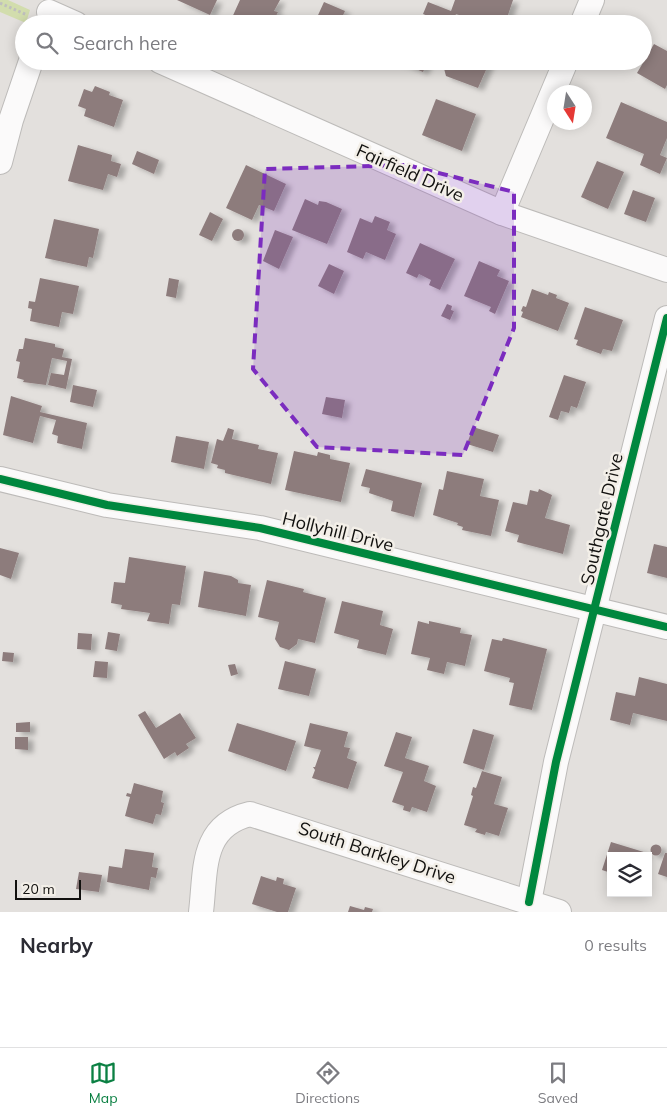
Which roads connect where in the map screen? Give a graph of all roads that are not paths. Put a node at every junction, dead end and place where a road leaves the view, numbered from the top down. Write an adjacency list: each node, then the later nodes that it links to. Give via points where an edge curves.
1 (592, 0): 2 (street)
2 (586, 15)
3 (28, 70): 6 (street)
4 (180, 70): 7 (street, Fairfield Drive)
5 (562, 70): 7 (street)
6 (0, 162)
7 (502, 213): 8 (street, Fairfield Drive)
8 (667, 270)
9 (667, 318): 11 (street, Southgate Drive)
10 (0, 479): 11 (street, Hollyhill Drive, via 107,506 260,528)
11 (596, 610): 12 (street, Hollyhill Drive); 13 (street, Southgate Drive, via 556,762)
12 (667, 627)
13 (529, 902): 14 (street, South Barkley Drive, via 250,814 226,823 210,845); 15 (street)
14 (201, 912)
15 (559, 912)

